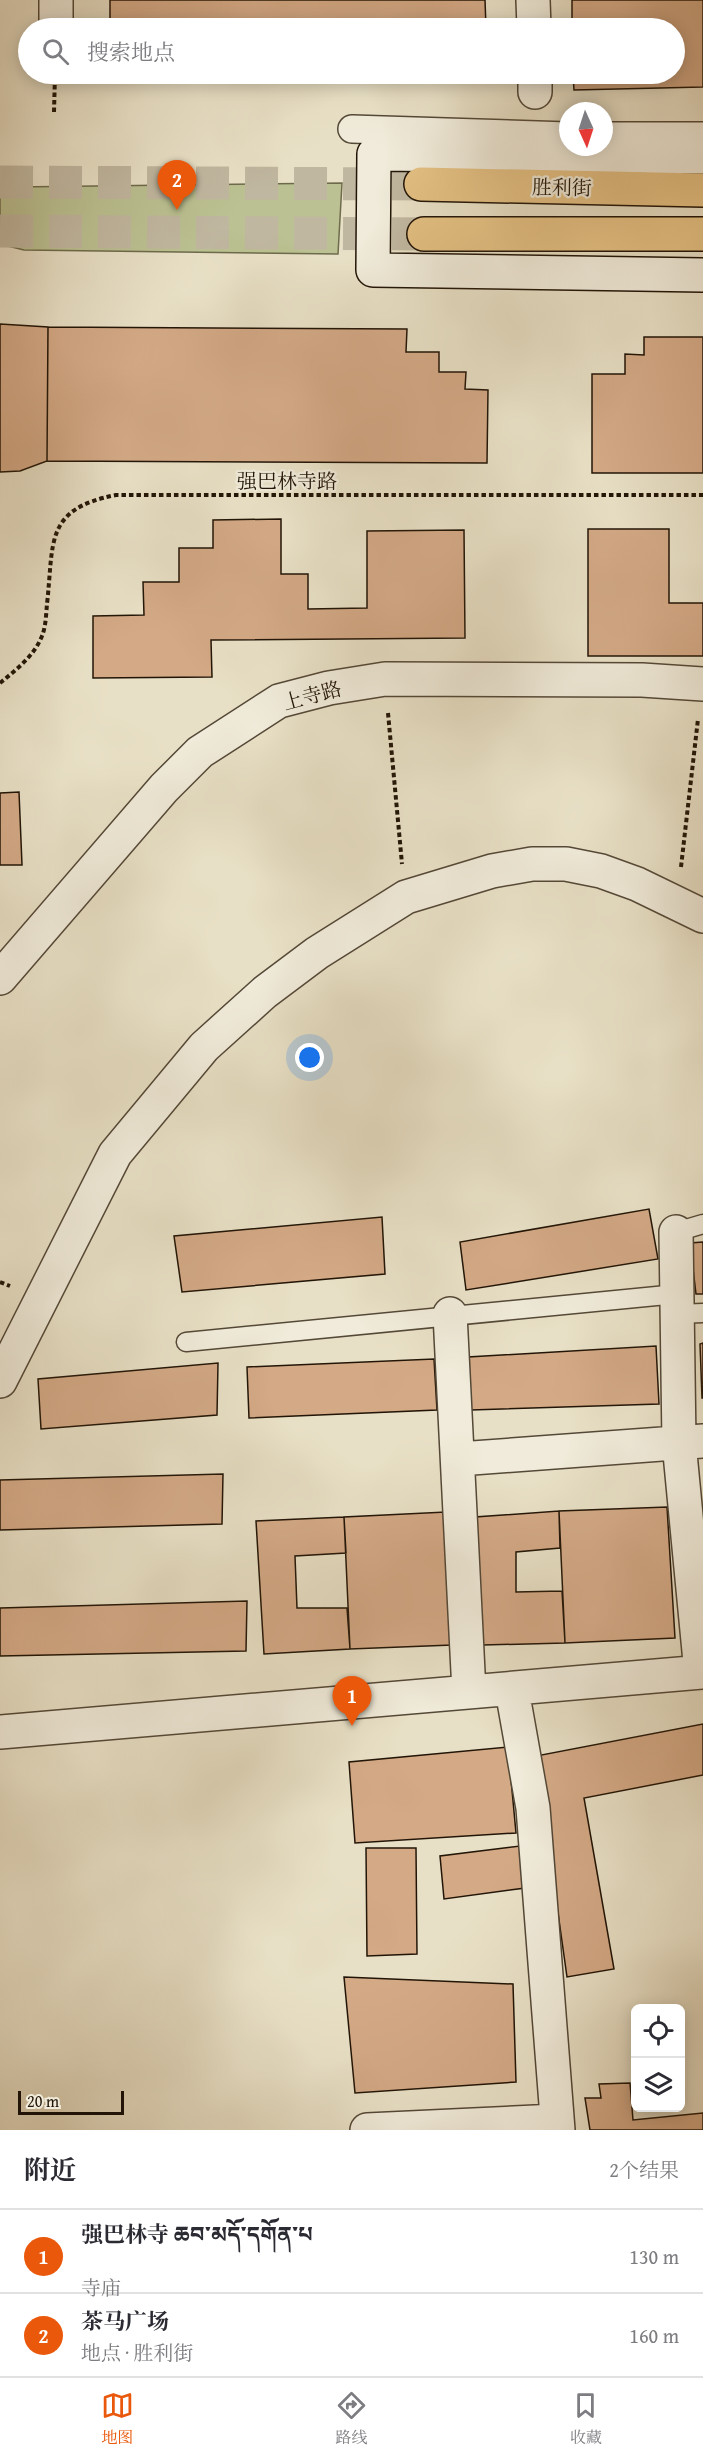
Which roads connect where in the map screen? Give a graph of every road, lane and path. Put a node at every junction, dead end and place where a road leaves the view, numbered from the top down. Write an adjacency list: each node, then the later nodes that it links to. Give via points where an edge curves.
1 (56, 0): 3 (street)
2 (533, 0): 4 (street)
3 (56, 18)
4 (534, 18)
5 (55, 84): 6 (path)
6 (54, 112)
7 (352, 129): 8 (street)
8 (559, 136)
9 (613, 136): 10 (street)
10 (703, 136)
11 (703, 157): 16 (street, via 374,154 373,270)
12 (421, 184): 13 (main road, 胜利街)
13 (703, 190)
14 (424, 234): 15 (main road)
15 (703, 234)
16 (703, 275)
17 (703, 495): 19 (path, 强巴林寺路, via 116,495 88,500 68,512 58,529 50,560 43,633 35,651)
18 (385, 679): 20 (street, 上寺路, via 642,680); 21 (path); 23 (street, 上寺路, via 279,701 200,752 164,788)
19 (0, 683)
20 (703, 684): 22 (path)
21 (406, 897): 22 (street, via 492,871 532,864 566,864 602,871); 28 (street, via 316,953 204,1047 115,1154)
22 (690, 910)
23 (0, 978)
24 (690, 1228): 25 (street)
25 (686, 1307): 26 (lane); 29 (street)
26 (450, 1314): 27 (lane); 30 (street)
27 (186, 1342)
28 (0, 1381)
29 (691, 1442): 30 (street); 31 (street)
30 (459, 1459): 33 (street)
31 (702, 1672): 32 (street)
32 (512, 1690): 33 (street); 35 (street, via 533,1808)
33 (469, 1692): 34 (street)
34 (0, 1732)
35 (557, 2126): 36 (street)
36 (367, 2130)

